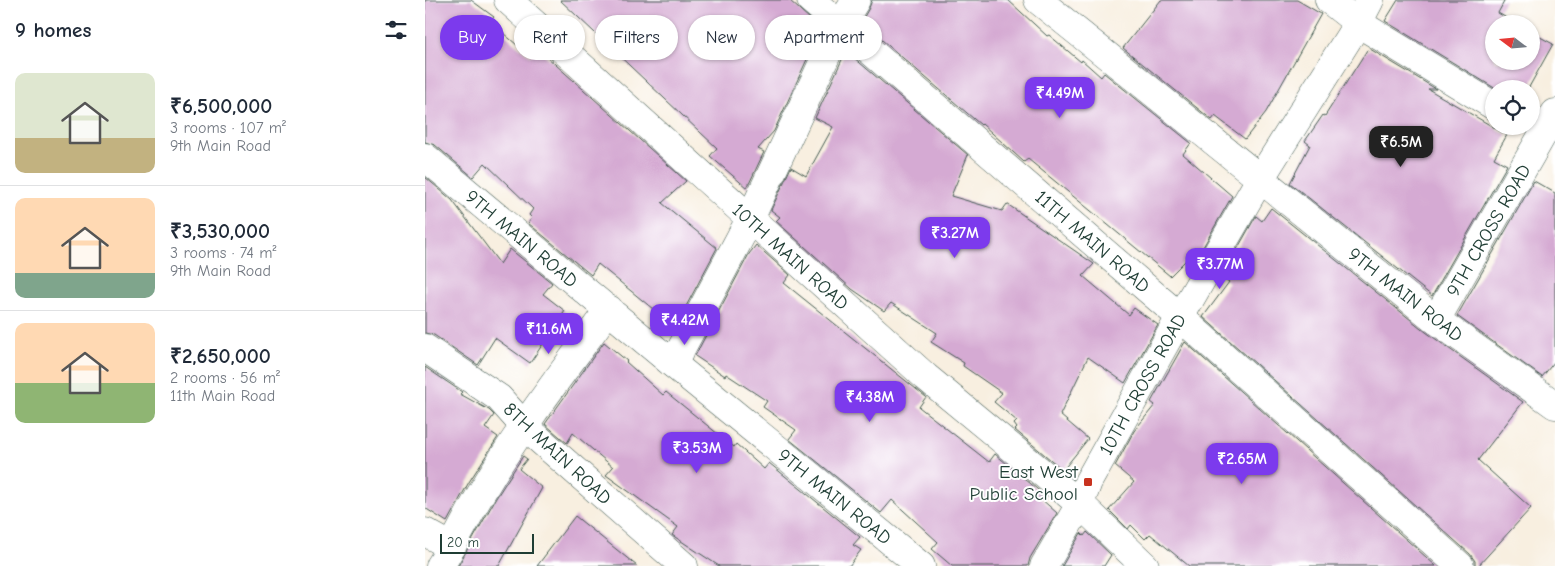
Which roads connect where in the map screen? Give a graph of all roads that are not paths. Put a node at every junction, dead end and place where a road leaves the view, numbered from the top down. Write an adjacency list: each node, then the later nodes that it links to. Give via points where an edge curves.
1 (508, 0): 15 (street, 10TH MAIN ROAD)
2 (811, 0): 7 (street, 11TH MAIN ROAD)
3 (856, 0): 8 (street)
4 (1038, 0): 14 (street, 9TH MAIN ROAD)
5 (1329, 0): 6 (street)
6 (1364, 12): 11 (street); 14 (street, 10TH CROSS ROAD)
7 (830, 15)
8 (847, 15)
9 (882, 59): 17 (street, 11TH MAIN ROAD)
10 (824, 60): 15 (street)
11 (1485, 99)
12 (1545, 130): 18 (street, 9TH CROSS ROAD)
13 (425, 157): 16 (street, 9TH MAIN ROAD)
14 (1260, 178): 17 (street, 10TH CROSS ROAD); 18 (street, 9TH MAIN ROAD)
15 (749, 219): 20 (street); 23 (street, 10TH MAIN ROAD, via 926,377)
16 (609, 309): 20 (street, 9TH MAIN ROAD); 22 (street)
17 (1180, 317): 23 (street, 10TH CROSS ROAD, via 1088,482); 30 (street, 11TH MAIN ROAD)
18 (1436, 320): 21 (street, 9TH MAIN ROAD)
19 (425, 348): 22 (street, 8TH MAIN ROAD, via 499,398)
20 (673, 364): 27 (street, 9TH MAIN ROAD)
21 (1555, 405)
22 (524, 426): 25 (street); 26 (street, 8TH MAIN ROAD)
23 (1080, 504): 28 (street, 10TH CROSS ROAD); 29 (street, 10TH MAIN ROAD)
24 (425, 532): 25 (street)
25 (446, 556)
26 (683, 566)
27 (921, 566)
28 (1044, 566)
29 (1145, 566)
30 (1460, 566)

